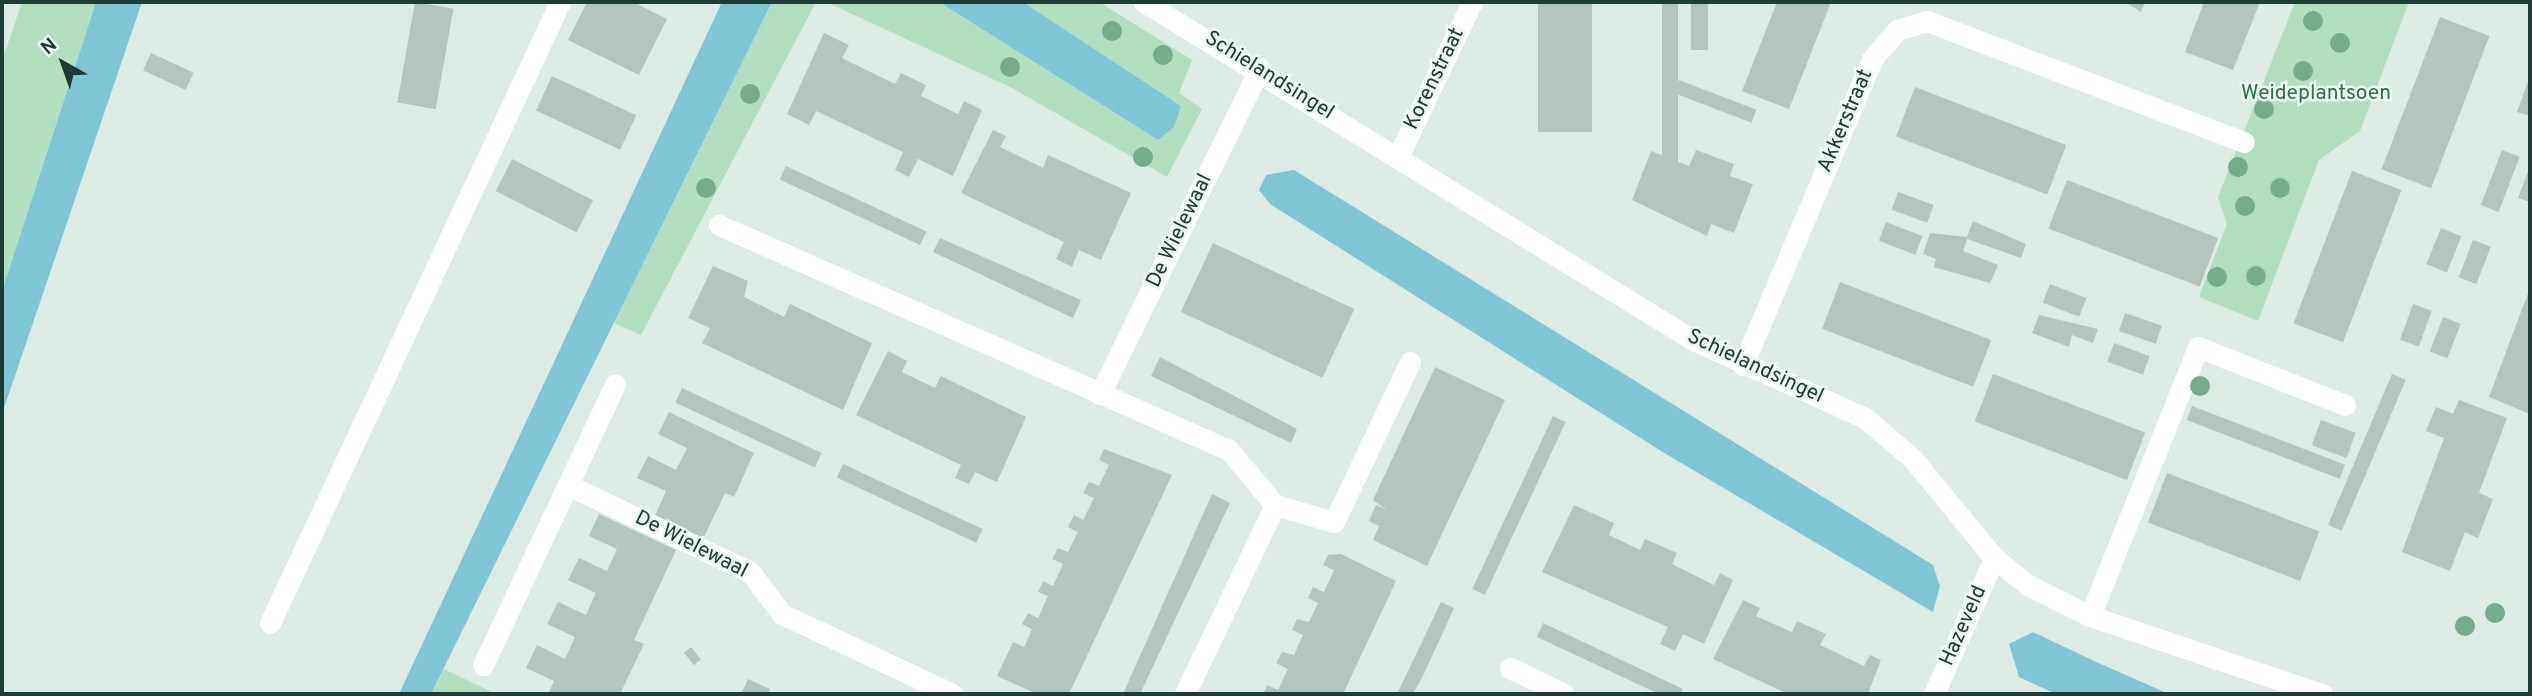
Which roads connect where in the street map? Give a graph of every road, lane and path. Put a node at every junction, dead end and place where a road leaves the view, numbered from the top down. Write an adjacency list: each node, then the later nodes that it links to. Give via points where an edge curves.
1 (559, 2): 17 (street)
2 (1144, 2): 4 (street, Schielandsingel)
3 (1472, 2): 6 (street, Korenstraat)
4 (1260, 68): 6 (street, Schielandsingel); 11 (street, De Wielewaal)
5 (2244, 142): 9 (street, Akkerstraat, via 1927,21 1897,30 1872,59)
6 (1398, 157): 9 (street, Schielandsingel)
7 (719, 225): 11 (street)
8 (1410, 362): 14 (street, via 1334,522)
9 (1743, 365): 15 (street, Schielandsingel, via 1865,418 1890,436)
10 (615, 385): 13 (street)
11 (1100, 394): 14 (street, via 1229,450)
12 (2345, 405): 16 (street, via 2198,347)
13 (568, 485): 18 (street); 20 (street, De Wielewaal, via 750,572 782,614)
14 (1275, 505): 21 (street)
15 (1994, 558): 16 (street, Schielandsingel, via 2028,585); 23 (street, Hazeveld)
16 (2090, 617): 24 (street, Schielandsingel)
17 (270, 623)
18 (483, 665)
19 (1510, 668): 22 (street)
20 (952, 694)
21 (1185, 694)
22 (1564, 694)
23 (1934, 694)
24 (2322, 694)

